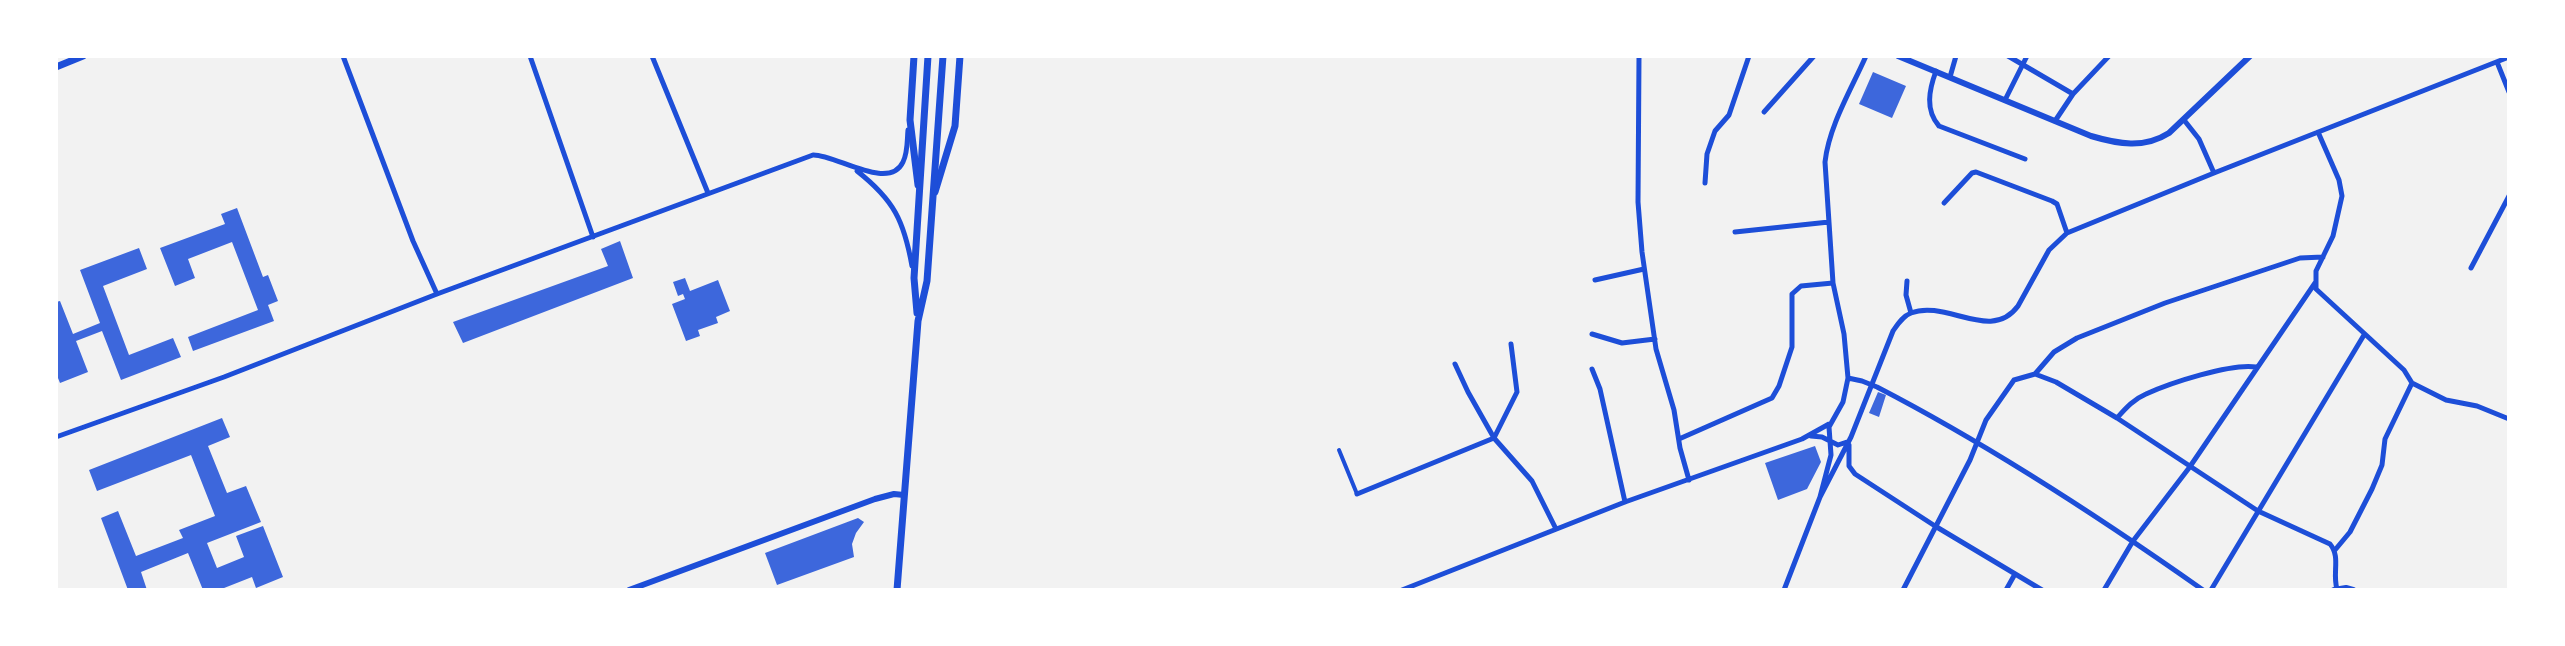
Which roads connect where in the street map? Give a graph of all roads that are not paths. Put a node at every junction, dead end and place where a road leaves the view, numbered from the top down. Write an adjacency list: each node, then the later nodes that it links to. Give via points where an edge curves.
1 (83, 56): 24 (main road)
2 (343, 56): 56 (street)
3 (530, 56): 47 (street)
4 (652, 56): 39 (street)
5 (914, 56): 31 (main road)
6 (928, 56): 40 (main road)
7 (943, 56): 42 (main road)
8 (960, 56): 42 (main road, via 955,126)
9 (1639, 56): 50 (street, via 1638,202)
10 (1749, 56): 38 (street, via 1729,115 1715,131 1707,154)
11 (1814, 56): 30 (street)
12 (1866, 56): 44 (street, via 1826,148)
13 (1898, 56): 22 (street)
14 (1923, 56): 22 (street)
15 (1956, 56): 26 (street)
16 (2008, 56): 23 (street)
17 (2027, 56): 23 (street)
18 (2109, 56): 28 (street)
19 (2250, 56): 32 (street)
20 (2509, 57): 21 (street)
21 (2497, 62): 27 (street); 34 (street)
22 (1919, 65): 25 (street)
23 (2021, 65): 28 (street); 29 (street)
24 (56, 67)
25 (1936, 71): 26 (street); 35 (street, via 1929,108 1939,126)
26 (1950, 77): 29 (street)
27 (2509, 92)
28 (2073, 94): 33 (street)
29 (2005, 100): 33 (street)
30 (1764, 112)
31 (910, 120): 36 (street, via 905,157 897,170); 40 (main road)
32 (2184, 120): 33 (street, via 2159,139 2139,144 2102,139); 37 (street)
33 (2055, 121)
34 (2318, 132): 37 (street); 48 (street, via 2342,188 2333,236)
35 (2025, 159)
36 (854, 168): 39 (street, via 813,155); 51 (street, via 895,208)
37 (2214, 173): 46 (street)
38 (1705, 183)
39 (708, 193): 47 (street)
40 (919, 195): 51 (main road)
41 (2509, 196): 49 (street)
42 (934, 197): 58 (main road)
43 (1944, 203): 46 (street, via 1976,172 2057,204)
44 (1829, 222): 45 (street); 54 (street)
45 (1735, 232)
46 (2067, 233): 57 (street, via 2049,250 2018,306 2004,320)
47 (593, 237): 56 (street)
48 (2323, 257): 55 (street); 66 (street, via 2300,258 2077,338 2054,352)
49 (2471, 268)
50 (1644, 269): 52 (street); 61 (street)
51 (914, 278): 58 (main road)
52 (1595, 280)
53 (1907, 281): 57 (street)
54 (1833, 283): 67 (street); 77 (street, via 1801,286 1792,294 1792,347 1772,398)
55 (2315, 283): 60 (street); 64 (street)
56 (437, 294): 74 (street)
57 (1911, 313): 69 (street, via 1893,331)
58 (918, 321): 84 (main road)
59 (1592, 334): 61 (street, via 1622,343)
60 (2364, 335): 68 (street); 87 (street)
61 (1655, 339): 77 (street)
62 (1511, 344): 76 (street, via 1517,392)
63 (1455, 364): 76 (street)
64 (2256, 367): 70 (street, via 2235,367 2145,394); 81 (street)
65 (1592, 369): 86 (street)
66 (2035, 374): 70 (street); 78 (street, via 2007,386)
67 (1848, 378): 69 (street); 72 (street, via 1843,402)
68 (2412, 383): 71 (street, via 2452,403); 91 (street, via 2385,439 2379,475)
69 (1871, 384): 75 (street); 78 (street)
70 (2117, 418): 81 (street)
71 (2509, 419)
72 (1831, 421): 73 (street); 79 (street)
73 (1810, 436): 79 (street); 82 (street)
74 (56, 437)
75 (1851, 437): 79 (street, via 1842,444); 85 (street); 88 (street, via 1851,470)
76 (1494, 438): 83 (street); 89 (street, via 1532,481)
77 (1679, 439): 82 (street)
78 (1977, 441): 88 (street); 90 (street)
79 (1831, 442): 85 (street)
80 (1339, 450): 83 (street)
81 (2189, 468): 87 (street); 90 (street)
82 (1689, 480): 86 (street)
83 (1357, 494)
84 (904, 495): 94 (main road); 96 (street, via 875,499)
85 (1820, 497): 98 (street)
86 (1625, 502): 89 (street)
87 (2258, 511): 91 (street); 104 (street)
88 (1935, 526): 92 (street); 99 (street)
89 (1556, 529): 93 (street)
90 (2133, 541): 102 (street); 103 (street)
91 (2335, 550): 105 (street)
92 (2015, 574): 100 (street); 101 (street)
93 (1425, 581): 95 (street); 97 (street)
94 (896, 587)
95 (1429, 588)
96 (629, 590)
97 (1402, 590)
98 (1784, 590)
99 (1903, 590)
100 (2006, 590)
101 (2042, 590)
102 (2104, 590)
103 (2203, 590)
104 (2211, 590)
105 (2336, 590): 106 (street)
106 (2353, 590)

